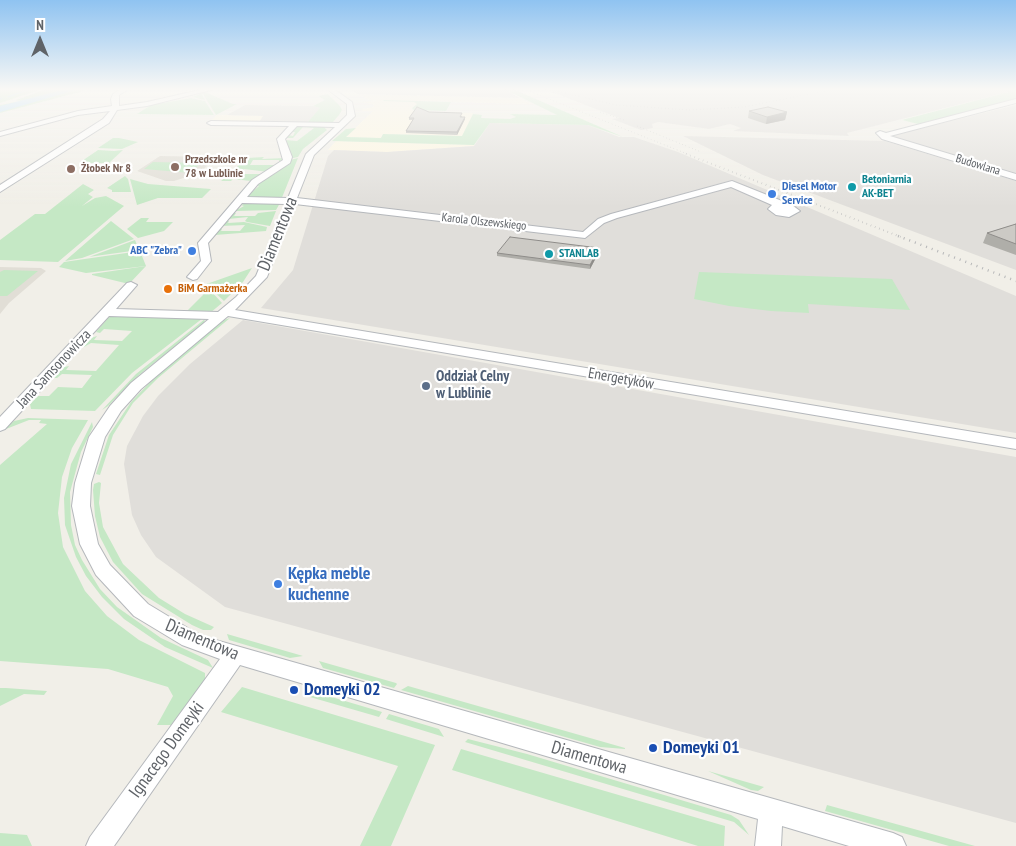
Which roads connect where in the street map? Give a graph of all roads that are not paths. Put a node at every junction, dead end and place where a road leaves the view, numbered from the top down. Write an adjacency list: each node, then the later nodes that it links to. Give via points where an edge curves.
1 (19, 128): 6 (street)
2 (96, 128): 9 (street)
3 (291, 128): 11 (street, via 281,139 287,161 255,182)
4 (338, 128): 12 (street, Diamentowa, via 312,151)
5 (905, 128): 8 (street, Budowlana, via 883,134)
6 (0, 134)
7 (0, 177): 9 (street)
8 (1016, 177)
9 (17, 178): 10 (street)
10 (0, 188)
11 (240, 200): 12 (street, Karola Olszewskiego); 14 (street, via 203,243 206,261)
12 (292, 201): 13 (street, Karola Olszewskiego, via 584,235 614,216 732,184); 17 (street, Diamentowa, via 261,277)
13 (784, 206)
14 (193, 277)
15 (131, 285): 16 (street, Jana Samsonowicza)
16 (108, 312): 17 (street, Energetyków); 18 (street, Jana Samsonowicza)
17 (223, 314): 19 (street, Energetyków); 20 (street, Diamentowa, via 146,377 115,409 91,451 81,506 89,544 103,570 125,595 141,610 183,635)
18 (0, 426)
19 (1016, 444)
20 (235, 655): 21 (street, Diamentowa); 22 (street, Ignacego Domeyki)
21 (770, 810): 23 (street); 24 (street, Diamentowa)
22 (99, 846)
23 (768, 846)
24 (893, 846)

